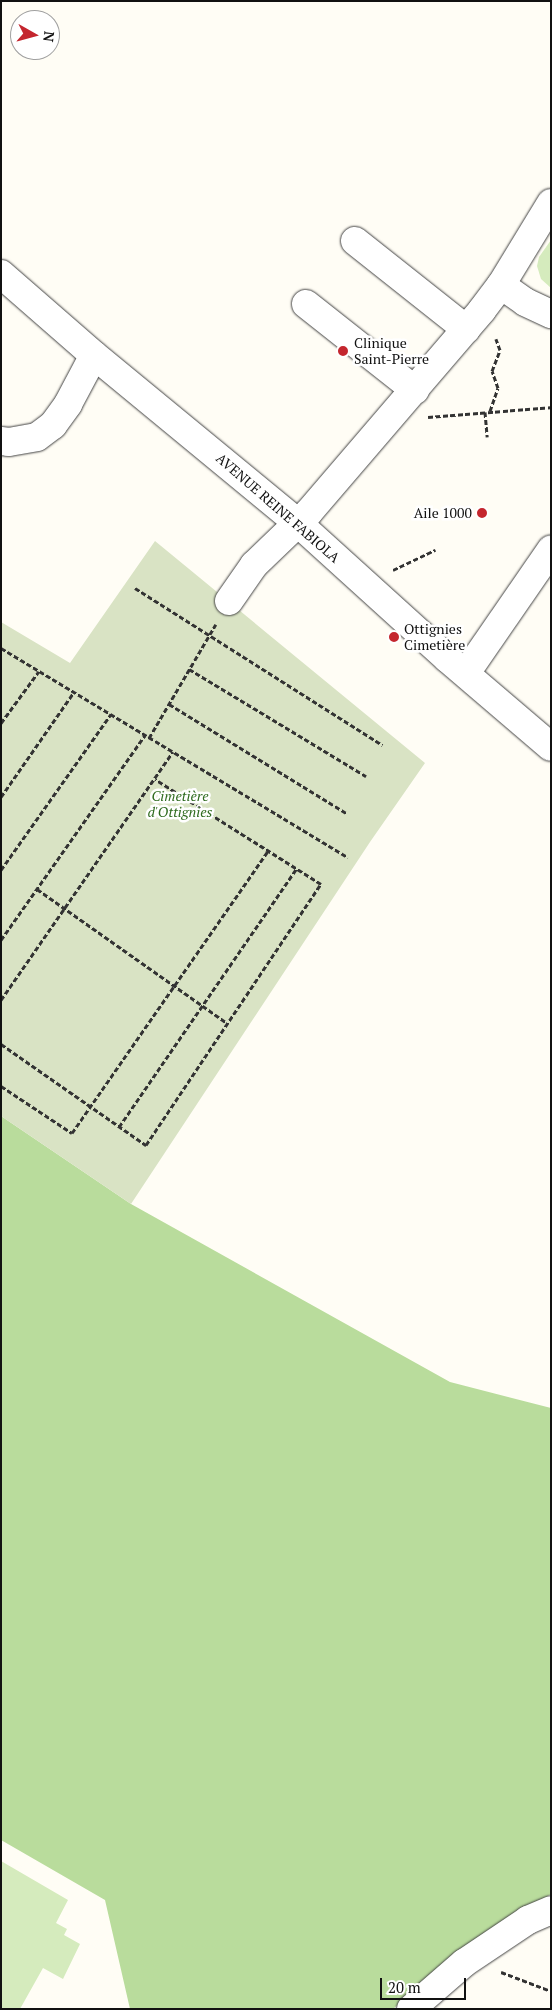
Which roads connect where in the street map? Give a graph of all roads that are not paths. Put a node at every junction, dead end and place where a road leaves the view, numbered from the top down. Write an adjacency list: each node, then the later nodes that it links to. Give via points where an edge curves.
1 (544, 213): 4 (street)
2 (350, 248): 7 (street)
3 (1, 274): 8 (street, AVENUE REINE FABIOLA)
4 (501, 285): 6 (street, via 525,302); 7 (street)
5 (301, 311): 9 (street)
6 (551, 314)
7 (470, 335): 9 (street)
8 (94, 355): 10 (street, via 53,425 37,437 17,442); 11 (street, AVENUE REINE FABIOLA)
9 (413, 404): 11 (street)
10 (1, 441)
11 (298, 522): 13 (street, via 254,565); 14 (street, AVENUE REINE FABIOLA)
12 (551, 550): 14 (street)
13 (229, 601)
14 (466, 673): 15 (street, AVENUE REINE FABIOLA)
15 (551, 747)
16 (551, 1910): 17 (street, via 528,1920 464,1963)
17 (411, 2009)

